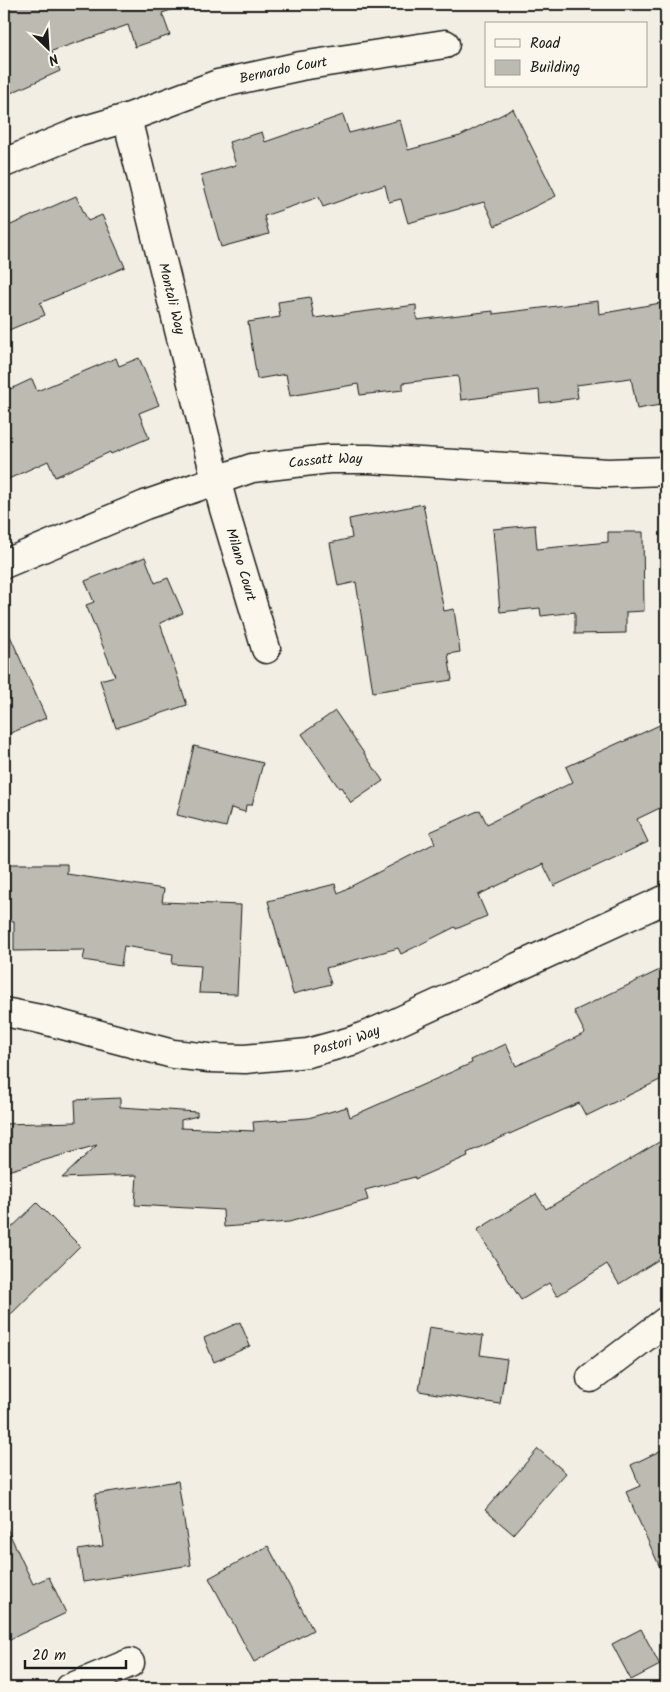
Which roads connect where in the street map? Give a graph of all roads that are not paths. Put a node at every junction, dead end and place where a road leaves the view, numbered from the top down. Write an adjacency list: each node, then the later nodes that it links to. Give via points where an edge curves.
1 (445, 44): 2 (street, Bernardo Court, via 301,66 218,84)
2 (127, 118): 3 (street, Bernardo Court, via 78,132); 5 (street, Montali Way)
3 (4, 163)
4 (666, 471): 5 (street, Cassatt Way, via 608,473 329,458 252,468)
5 (217, 480): 6 (street, Cassatt Way, via 145,505); 7 (street, Milano Court)
6 (4, 564)
7 (266, 649)
8 (666, 899): 9 (street, Pastori Way, via 393,1024 355,1040 308,1053 245,1059 173,1054)
9 (4, 1012)
10 (666, 1321): 11 (street)
11 (591, 1378)
12 (130, 1662): 13 (street)
13 (70, 1688)

